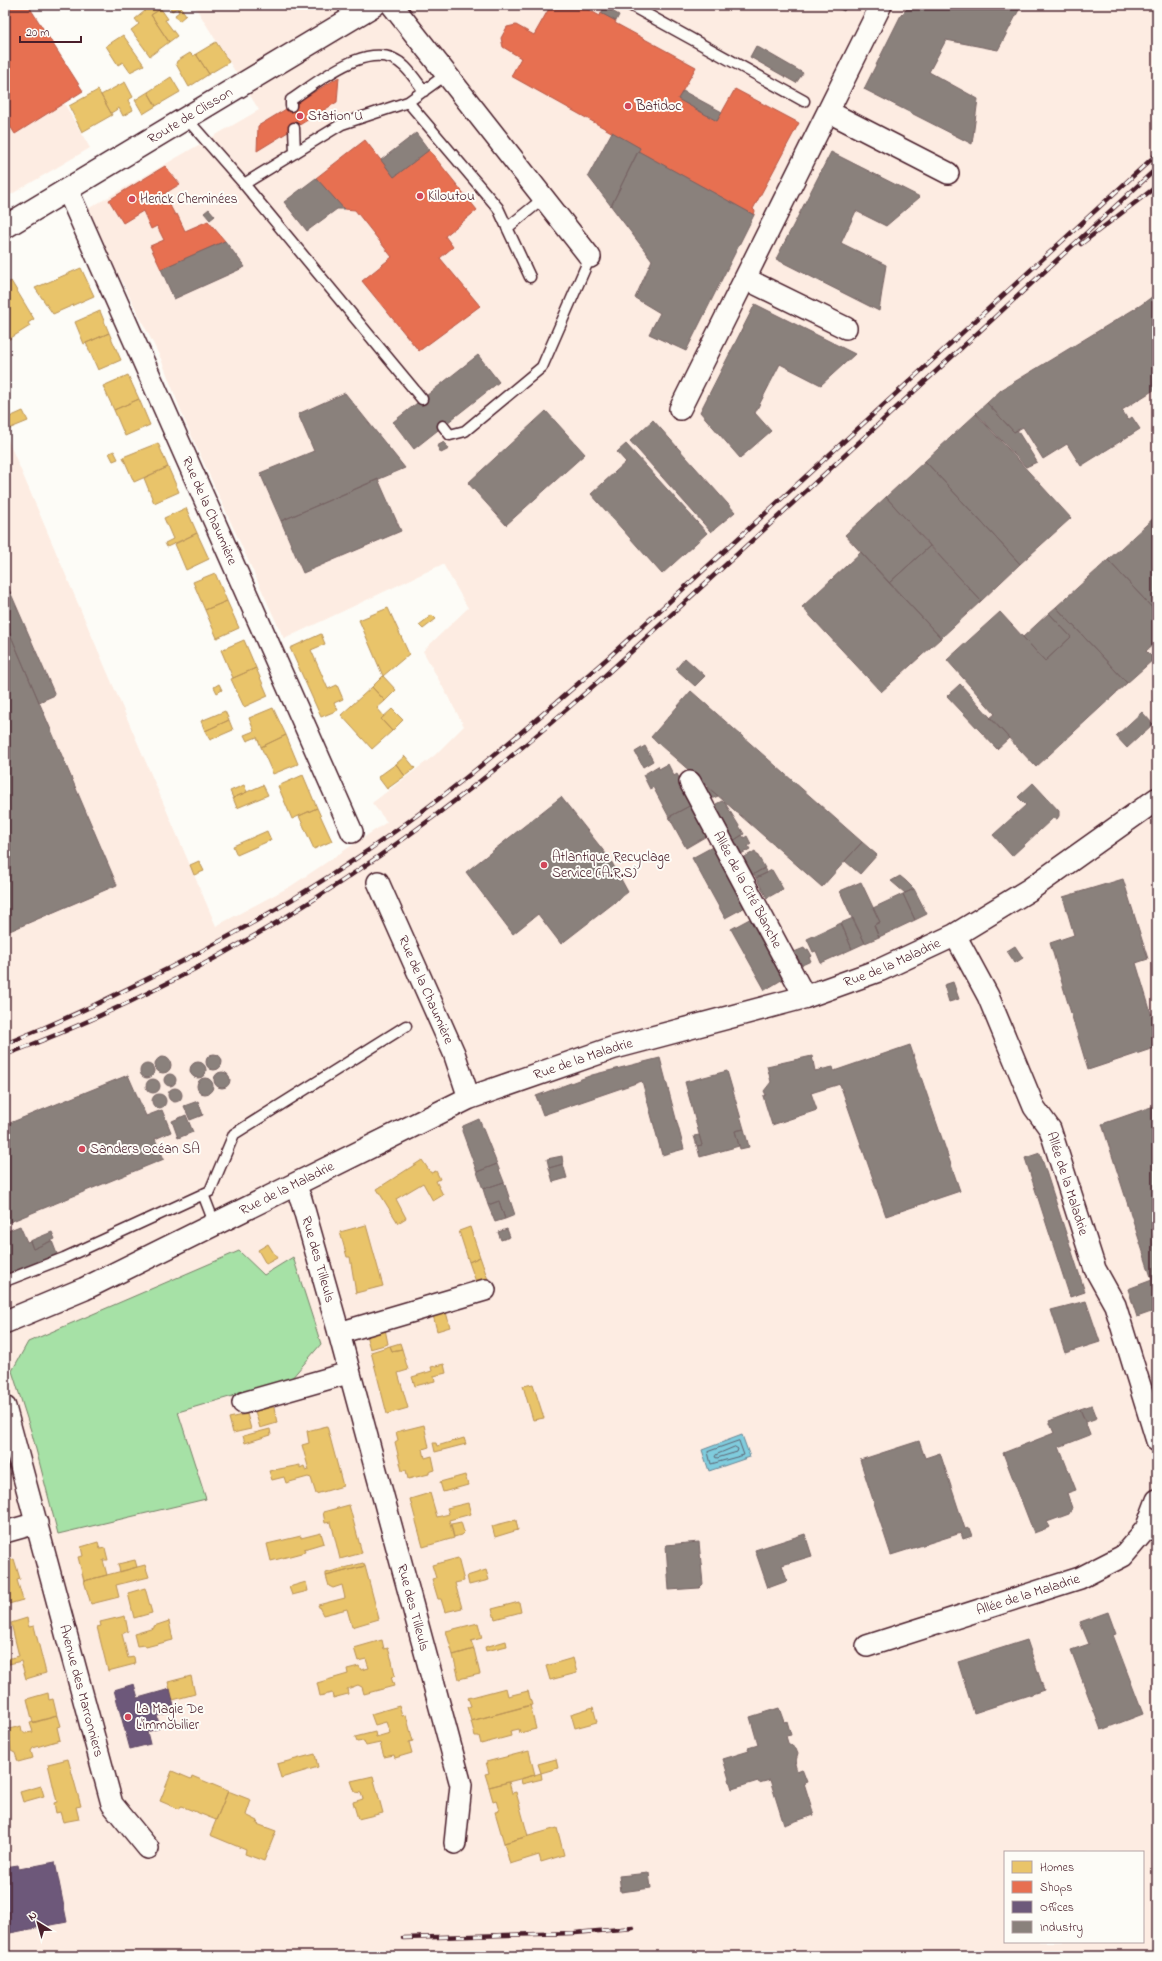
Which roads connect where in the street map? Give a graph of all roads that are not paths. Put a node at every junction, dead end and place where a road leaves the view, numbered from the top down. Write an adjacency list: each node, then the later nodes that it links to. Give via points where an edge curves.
1 (374, 5): 5 (street, Route de Clisson)
2 (392, 5): 6 (street)
3 (630, 5): 8 (lane)
4 (881, 5): 11 (street)
5 (347, 12): 12 (street, Route de Clisson)
6 (446, 74): 7 (lane); 18 (street)
7 (424, 91): 9 (lane); 10 (lane, via 405,66 393,59 379,56 359,58 291,100)
8 (804, 101)
9 (408, 102): 14 (lane, via 342,124); 20 (lane, via 498,208)
10 (291, 106)
11 (829, 112): 15 (street); 23 (street)
12 (186, 118): 16 (lane); 17 (street, Route de Clisson)
13 (294, 128): 14 (lane)
14 (295, 153): 16 (lane)
15 (948, 172)
16 (244, 184): 25 (lane)
17 (67, 189): 19 (street, Route de Clisson); 30 (street, Rue de la Chaumière)
18 (544, 198): 20 (lane); 21 (street)
19 (5, 227)
20 (507, 228): 22 (lane)
21 (590, 257): 27 (lane, via 542,367 465,431 450,435)
22 (530, 277)
23 (746, 279): 24 (street); 26 (street)
24 (846, 328)
25 (422, 399)
26 (680, 409)
27 (443, 426)
28 (690, 782): 33 (street, Allée de la Cité Blanche)
29 (1157, 799): 32 (street, Rue de la Maladrie, via 1029,890)
30 (352, 832)
31 (378, 882): 35 (street, Rue de la Chaumière, via 454,1053)
32 (954, 935): 33 (street, Rue de la Maladrie, via 880,970); 46 (street, Allée de la Maladrie, via 988,996 1034,1107 1050,1129 1094,1269 1115,1305)
33 (805, 998): 35 (street, Rue de la Maladrie, via 613,1048)
34 (406, 1026): 37 (lane, via 234,1134 210,1191)
35 (469, 1098): 36 (street, Rue de la Maladrie)
36 (295, 1186): 38 (street, Rue de la Maladrie); 42 (street, Rue des Tilleuls)
37 (203, 1194): 38 (lane); 39 (lane, via 64,1258)
38 (214, 1225): 41 (street, Rue de la Maladrie, via 84,1289)
39 (5, 1280)
40 (485, 1290): 42 (street)
41 (5, 1322)
42 (339, 1333): 43 (street, Rue des Tilleuls)
43 (348, 1373): 44 (street); 51 (street, Rue des Tilleuls, via 461,1785)
44 (243, 1402)
45 (5, 1408): 48 (street, Avenue des Marronniers)
46 (1157, 1441)
47 (1157, 1500): 50 (street, Allée de la Maladrie, via 1146,1529 1123,1556 1080,1578)
48 (37, 1523): 49 (street); 52 (street, Avenue des Marronniers, via 112,1804)
49 (5, 1532)
50 (866, 1646)
51 (455, 1843)
52 (148, 1848)

